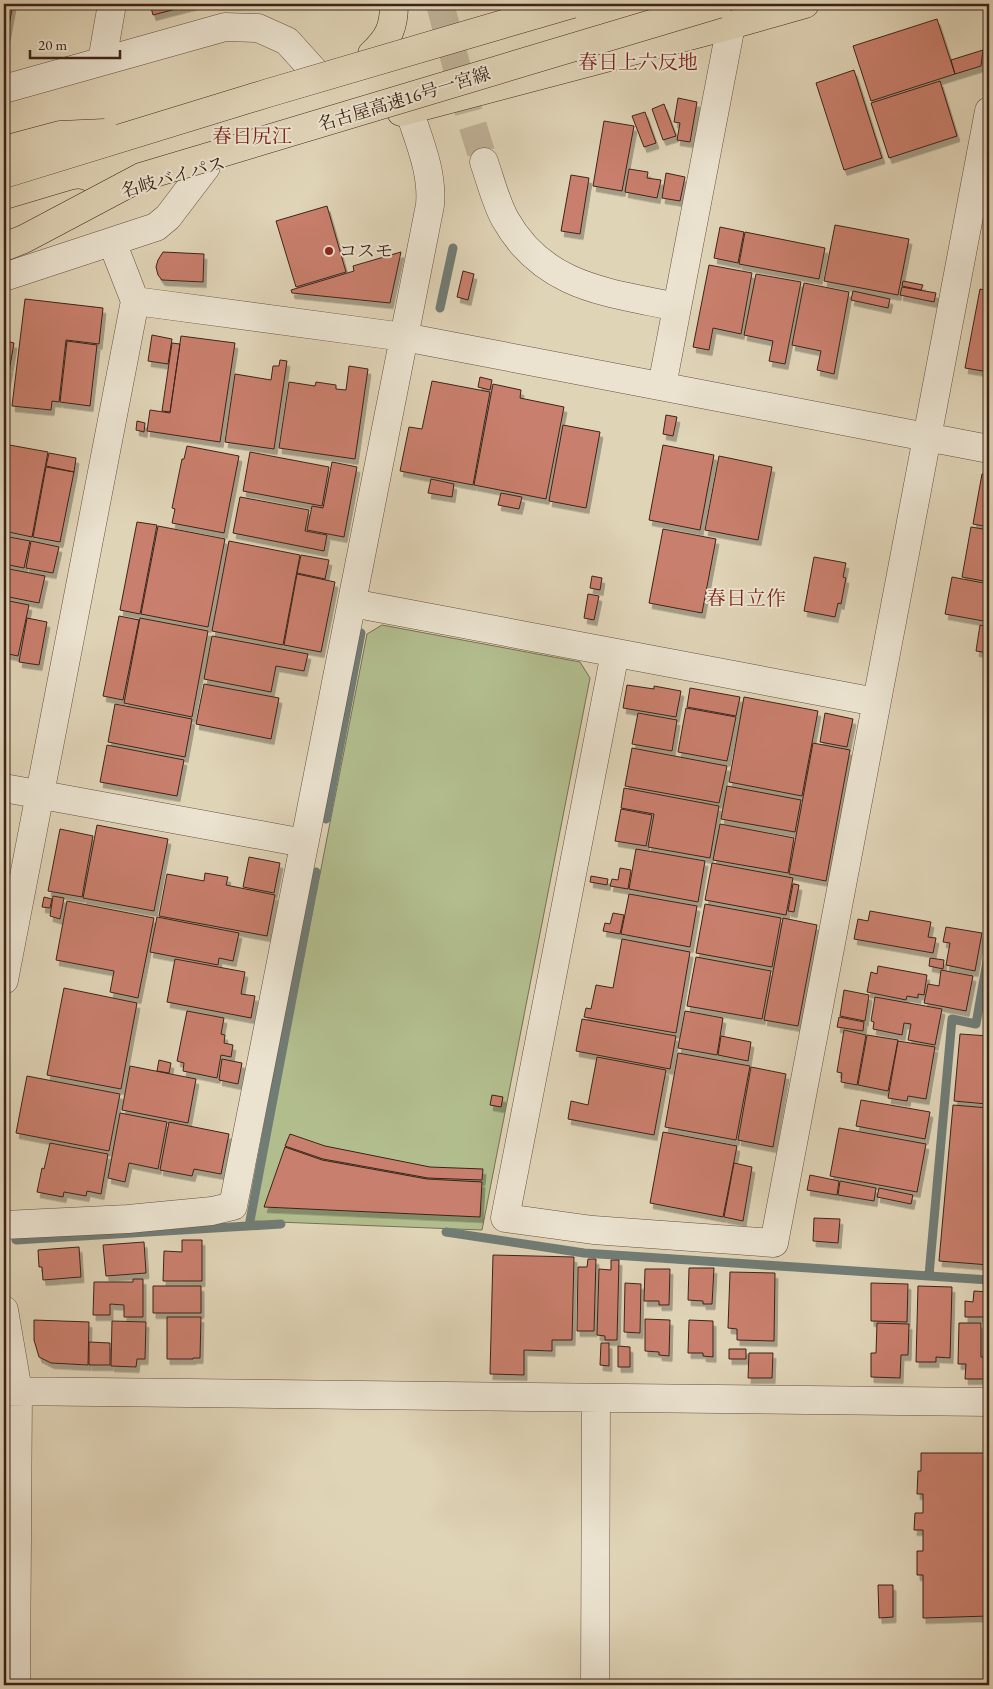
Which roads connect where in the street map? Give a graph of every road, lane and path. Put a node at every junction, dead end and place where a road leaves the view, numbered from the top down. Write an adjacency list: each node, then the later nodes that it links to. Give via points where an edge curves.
1 (112, 4): 8 (street)
2 (394, 4): 7 (highway, via 392,26 385,41)
3 (524, 4): 7 (highway)
4 (572, 4): 13 (highway, bridge)
5 (805, 4): 6 (highway, 名岐バイパス)
6 (725, 14): 11 (highway, 名岐バイパス); 19 (highway, 名古屋高速16号一宮線, bridge); 26 (street)
7 (372, 54): 9 (highway)
8 (102, 61): 9 (street, via 225,27 258,28 287,41); 10 (street)
9 (316, 72): 17 (highway)
10 (4, 89)
11 (409, 110): 16 (highway, 名岐バイパス); 27 (street, via 432,188)
12 (989, 111): 29 (street)
13 (145, 131): 14 (highway, bridge, via 60,135); 18 (highway, bridge)
14 (4, 150)
15 (484, 162): 26 (street, via 504,218 530,253 552,270 592,289)
16 (206, 167): 21 (highway, 名岐バイパス); 22 (street, via 163,222)
17 (4, 168)
18 (4, 174)
19 (141, 177): 20 (highway, 名古屋高速16号一宮線, bridge); 23 (highway, bridge)
20 (4, 219)
21 (4, 224)
22 (112, 242): 24 (street); 25 (street)
23 (4, 247)
24 (4, 277)
25 (135, 301): 27 (street); 35 (street)
26 (678, 307): 28 (street)
27 (404, 337): 28 (street); 31 (street)
28 (662, 386): 29 (street)
29 (927, 437): 30 (street); 33 (street)
30 (989, 449)
31 (352, 603): 32 (street); 36 (street)
32 (615, 652): 33 (street); 33 (street, via 505,1218 592,1230 774,1243)
33 (876, 702)
34 (4, 788): 35 (street)
35 (39, 794): 36 (street); 37 (street)
36 (304, 843): 38 (street, via 233,1206 128,1220)
37 (4, 980)
38 (4, 1225)
39 (4, 1310): 40 (street)
40 (11, 1391): 41 (street); 43 (street)
41 (596, 1398): 42 (street); 44 (street)
42 (989, 1402)
43 (16, 1685)
44 (596, 1685)

